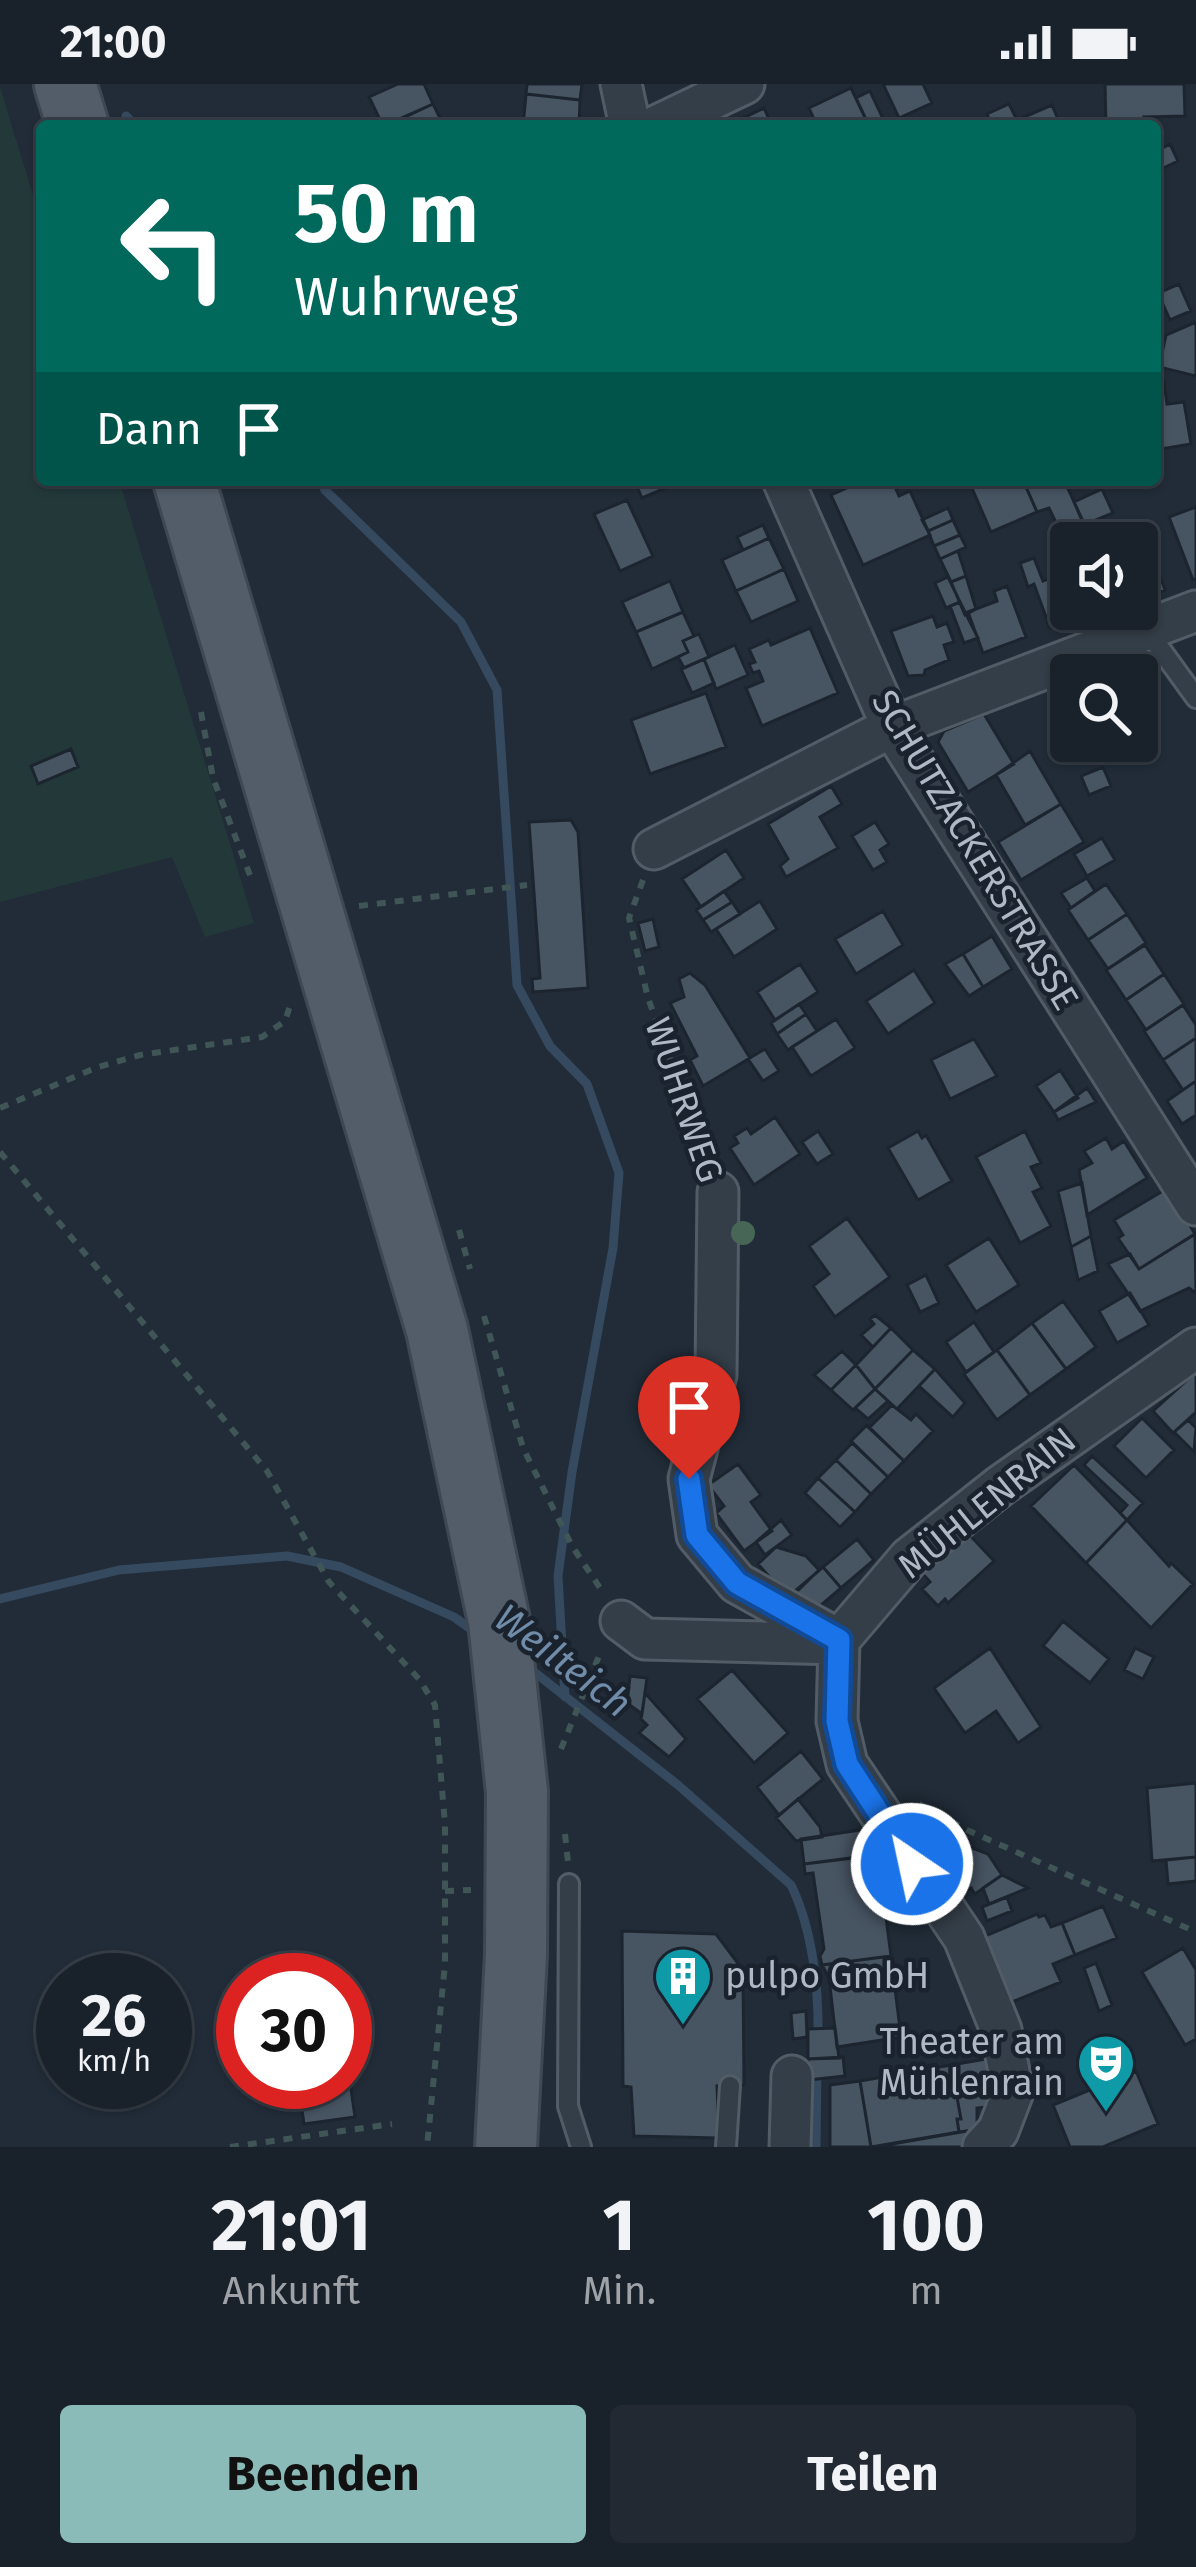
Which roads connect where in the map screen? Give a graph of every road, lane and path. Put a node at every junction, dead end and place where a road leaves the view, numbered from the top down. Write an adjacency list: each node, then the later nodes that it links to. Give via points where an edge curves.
1 (65, 84): 4 (main road)
2 (621, 84): 5 (street)
3 (744, 84): 6 (street)
4 (76, 120)
5 (629, 120)
6 (669, 120)
7 (186, 486): 38 (main road, via 437,1330 503,1650 518,1830)
8 (786, 486): 15 (street, SCHUTZACKERSTRASSE)
9 (1196, 611): 10 (street)
10 (1158, 625)
11 (1143, 630): 15 (street)
12 (1147, 630): 13 (lane)
13 (1196, 698)
14 (201, 712): 18 (path, via 213,778)
15 (892, 727): 16 (street); 24 (street, SCHUTZACKERSTRASSE)
16 (655, 849): 23 (path, WUHRWEG, via 629,918 648,998)
17 (527, 885): 19 (path)
18 (256, 890)
19 (358, 906)
20 (292, 985): 21 (path, via 285,1021 262,1037 119,1061)
21 (0, 1108)
22 (0, 1152): 40 (path, via 267,1471 329,1582 436,1705 445,1964)
23 (718, 1192): 29 (street, WUHRWEG, via 716,1375 689,1479 697,1535 737,1583)
24 (1196, 1205)
25 (1196, 1348): 29 (street, MÜHLENRAIN, via 909,1558)
26 (542, 1490): 27 (path)
27 (591, 1574)
28 (620, 1621): 29 (street, via 645,1639)
29 (838, 1642): 44 (street, via 837,1721 847,1764 964,1938 1000,2030 1013,2092)
30 (591, 1676): 31 (path)
31 (564, 1739)
32 (908, 1797): 34 (path)
33 (569, 1884): 41 (lane, via 568,2106)
34 (1196, 1932)
35 (792, 2076): 43 (street)
36 (730, 2086): 42 (lane)
37 (392, 2124): 39 (path)
38 (510, 2140)
39 (230, 2147)
40 (427, 2147)
41 (581, 2147)
42 (726, 2147)
43 (790, 2147)
44 (983, 2147)

